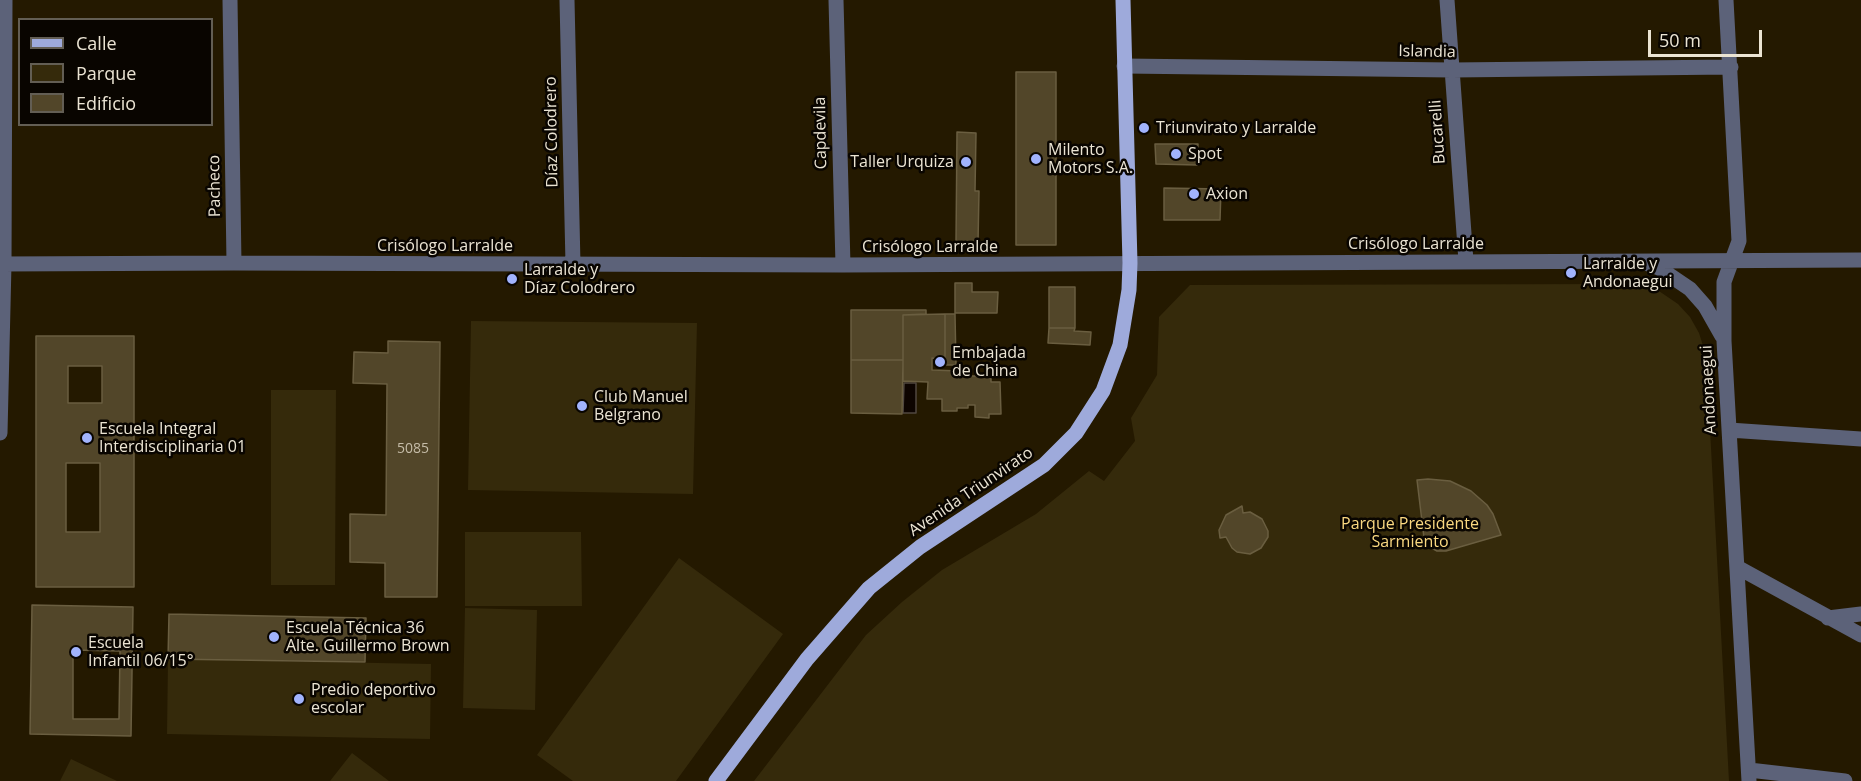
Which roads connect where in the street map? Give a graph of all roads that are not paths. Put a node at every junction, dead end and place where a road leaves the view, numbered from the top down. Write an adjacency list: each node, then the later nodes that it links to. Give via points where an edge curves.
1 (5, 0): 17 (street)
2 (230, 0): 15 (street, Pacheco)
3 (567, 0): 18 (street, Díaz Colodrero)
4 (836, 0): 19 (street, Capdevila)
5 (1123, 0): 8 (main road, Avenida Triunvirato)
6 (1447, 0): 10 (street, Bucarelli)
7 (1726, 0): 9 (street, Andonaegui)
8 (1124, 66): 10 (street, Islandia); 16 (main road, Avenida Triunvirato)
9 (1731, 67): 10 (street, Islandia); 14 (street, Andonaegui, via 1739,241)
10 (1452, 70): 12 (street, Bucarelli)
11 (1861, 260): 14 (street, Crisólogo Larralde)
12 (1466, 261): 13 (street, Crisólogo Larralde); 16 (street, Crisólogo Larralde)
13 (1640, 261): 14 (street, Crisólogo Larralde); 20 (street, via 1659,268 1690,289 1711,314)
14 (1732, 262): 20 (street, Andonaegui, via 1724,282)
15 (234, 263): 17 (street, Crisólogo Larralde); 18 (street, Crisólogo Larralde)
16 (1130, 263): 19 (street, Crisólogo Larralde); 29 (main road, Avenida Triunvirato, via 1120,345 1103,391 1076,433 1044,465 920,547 869,588 807,659)
17 (2, 264): 22 (street)
18 (573, 264): 19 (street, Crisólogo Larralde)
19 (843, 265)
20 (1724, 341): 21 (street, Andonaegui)
21 (1729, 430): 23 (street); 24 (street, Andonaegui)
22 (0, 433)
23 (1861, 439)
24 (1737, 567): 26 (street); 28 (street, Andonaegui)
25 (1861, 614): 26 (street)
26 (1828, 618): 27 (street)
27 (1861, 635)
28 (1749, 776): 30 (street)
29 (716, 781)
30 (1845, 781)

